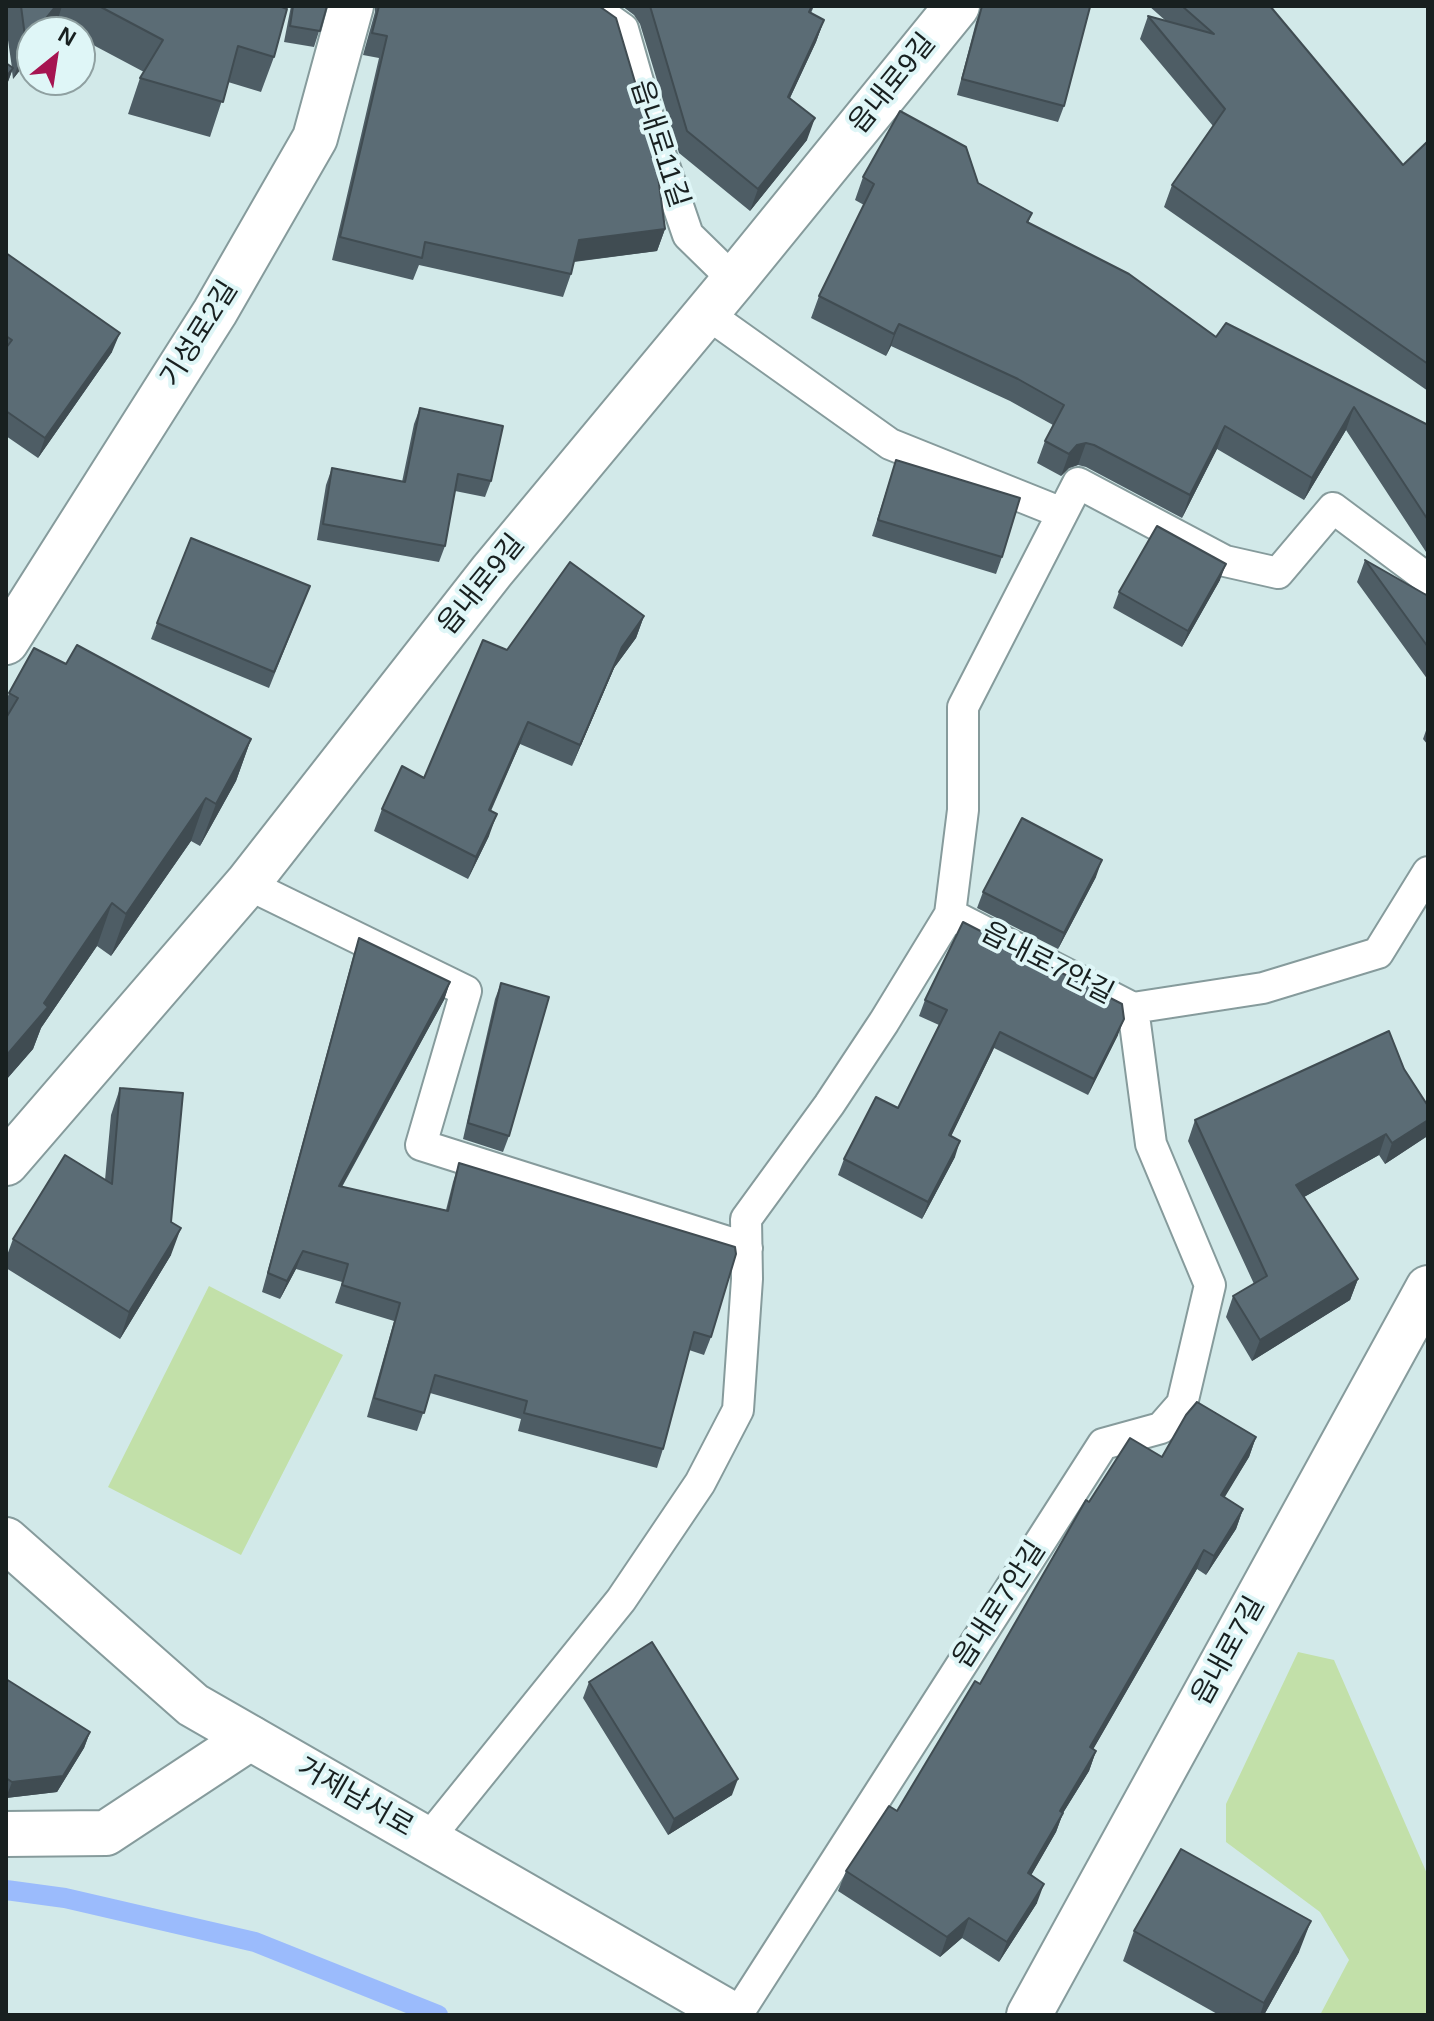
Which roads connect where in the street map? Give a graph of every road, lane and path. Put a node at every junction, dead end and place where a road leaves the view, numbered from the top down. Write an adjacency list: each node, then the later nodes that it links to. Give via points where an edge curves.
1 (351, 6): 8 (street, 기성로2길, via 315,138 215,312)
2 (591, 6): 4 (lane, 읍내로11길, via 623,29 688,235)
3 (957, 6): 4 (street, 읍내로9길)
4 (734, 280): 5 (street, 읍내로9길)
5 (706, 313): 6 (lane, via 890,444); 10 (street, 읍내로9길, via 492,571)
6 (1062, 513): 7 (lane, 읍내로7안길, via 1078,483 1225,561 1278,573 1333,508); 11 (lane, 읍내로7안길, via 963,707 963,810)
7 (1428, 579)
8 (6, 642)
9 (1428, 872): 12 (lane, via 1378,953 1263,988)
10 (247, 884): 13 (street, 읍내로9길); 14 (lane, via 466,991 421,1145)
11 (950, 914): 12 (lane, 읍내로7안길); 14 (lane, via 837,1094 746,1219)
12 (1133, 1008): 20 (lane, 읍내로7안길, via 1151,1144 1210,1285 1182,1404 1161,1428 1103,1444)
13 (6, 1163)
14 (747, 1248): 19 (lane, via 738,1410 700,1483 621,1600)
15 (1428, 1288): 21 (street, 읍내로7길)
16 (6, 1540): 17 (street, 거제남서로, via 193,1705)
17 (250, 1738): 18 (street, via 106,1833); 19 (street, 거제남서로)
18 (6, 1834)
19 (428, 1839): 20 (street, 거제남서로)
20 (718, 2011)
21 (1029, 2015)

